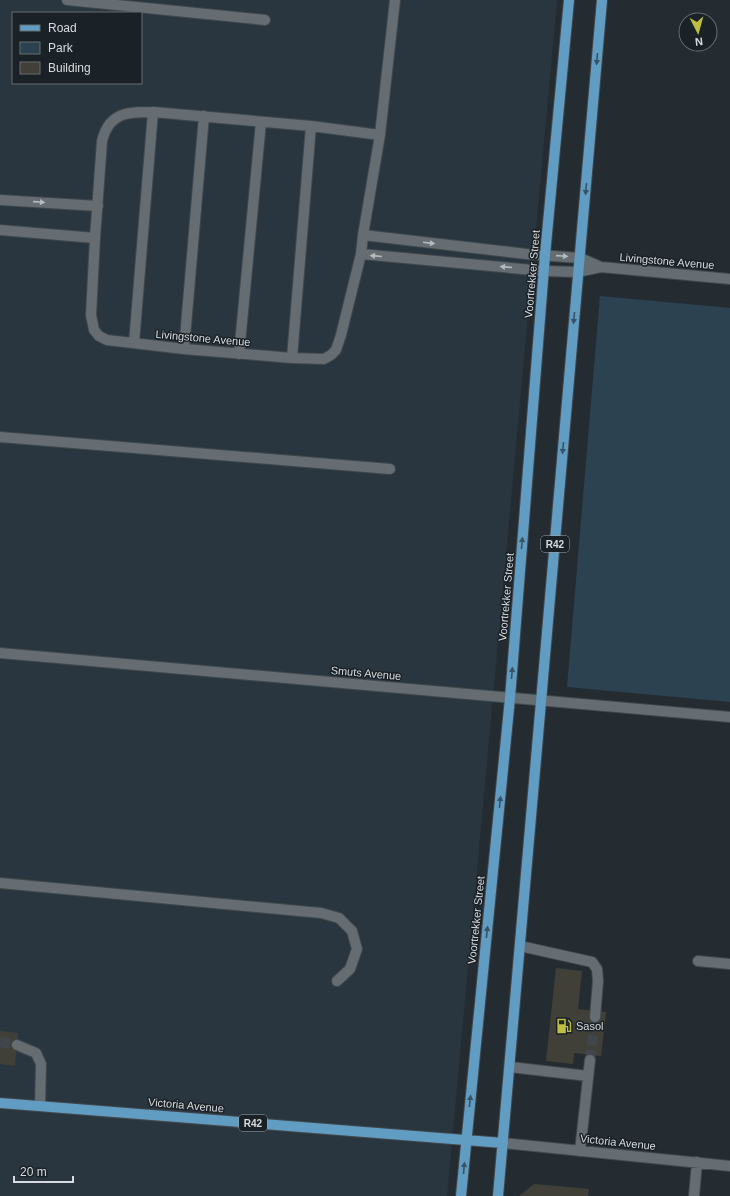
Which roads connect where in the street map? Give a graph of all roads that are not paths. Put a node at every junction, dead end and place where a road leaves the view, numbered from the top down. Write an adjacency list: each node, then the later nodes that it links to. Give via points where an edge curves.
1 (68, 0): 5 (street)
2 (395, 0): 10 (street)
3 (569, 0): 17 (main road, Voortrekker Street)
4 (602, 0): 18 (main road, R42, one-way to 18)
5 (264, 20)
6 (153, 112): 7 (street, Livingstone Avenue); 12 (street, Livingstone Avenue, via 131,112 121,115 108,126 102,141); 23 (street)
7 (204, 116): 8 (street, Livingstone Avenue); 24 (street)
8 (261, 122): 9 (street, Livingstone Avenue); 25 (street)
9 (311, 126): 10 (street, Livingstone Avenue); 26 (street)
10 (380, 135): 14 (street)
11 (0, 200): 12 (street, one-way to 12)
12 (98, 206): 15 (street, Livingstone Avenue)
13 (0, 230): 15 (street)
14 (363, 235): 16 (street, Livingstone Avenue); 17 (street, Livingstone Avenue, one-way to 17)
15 (95, 238): 23 (street, Livingstone Avenue, via 91,315 94,330 108,340)
16 (361, 254): 20 (street, Livingstone Avenue, one-way to 16); 26 (street, Livingstone Avenue, via 336,350 324,358)
17 (545, 255): 18 (street, Livingstone Avenue, one-way to 18); 20 (main road, Voortrekker Street)
18 (580, 258): 19 (street, Livingstone Avenue); 21 (main road, R42)
19 (601, 267): 21 (street, Livingstone Avenue); 22 (street, Livingstone Avenue)
20 (544, 271): 21 (street, Livingstone Avenue); 30 (main road, Voortrekker Street, one-way to 20)
21 (578, 272): 31 (main road, R42, one-way to 31)
22 (730, 280)
23 (134, 343): 24 (street, Livingstone Avenue)
24 (184, 349): 25 (street, Livingstone Avenue)
25 (239, 354): 26 (street, Livingstone Avenue)
26 (292, 358)
27 (0, 437): 28 (street)
28 (390, 469)
29 (0, 653): 30 (street, Smuts Avenue)
30 (510, 698): 31 (street, Smuts Avenue); 45 (main road, Voortrekker Street, one-way to 30)
31 (541, 700): 32 (street, Smuts Avenue); 34 (main road, R42)
32 (730, 717)
33 (0, 882): 37 (street, via 321,913 339,918 352,931 357,949 350,969)
34 (520, 946): 38 (street, via 592,962 597,969 598,981); 41 (main road, R42)
35 (698, 961): 36 (street)
36 (730, 964)
37 (336, 981)
38 (595, 1017)
39 (17, 1045): 44 (street, via 36,1053 41,1064)
40 (590, 1060): 42 (street)
41 (510, 1068): 42 (street); 46 (main road, R42)
42 (588, 1076): 47 (street)
43 (0, 1103): 44 (main road, Victoria Avenue / R42)
44 (40, 1106): 45 (main road, Victoria Avenue / R42)
45 (467, 1140): 46 (main road, R42); 50 (main road, Voortrekker Street, one-way to 45)
46 (503, 1143): 47 (street, Victoria Avenue); 51 (main road)
47 (580, 1150): 48 (street, Victoria Avenue)
48 (697, 1162): 49 (street, Victoria Avenue); 52 (street)
49 (730, 1166)
50 (461, 1196)
51 (498, 1196)
52 (694, 1196)

